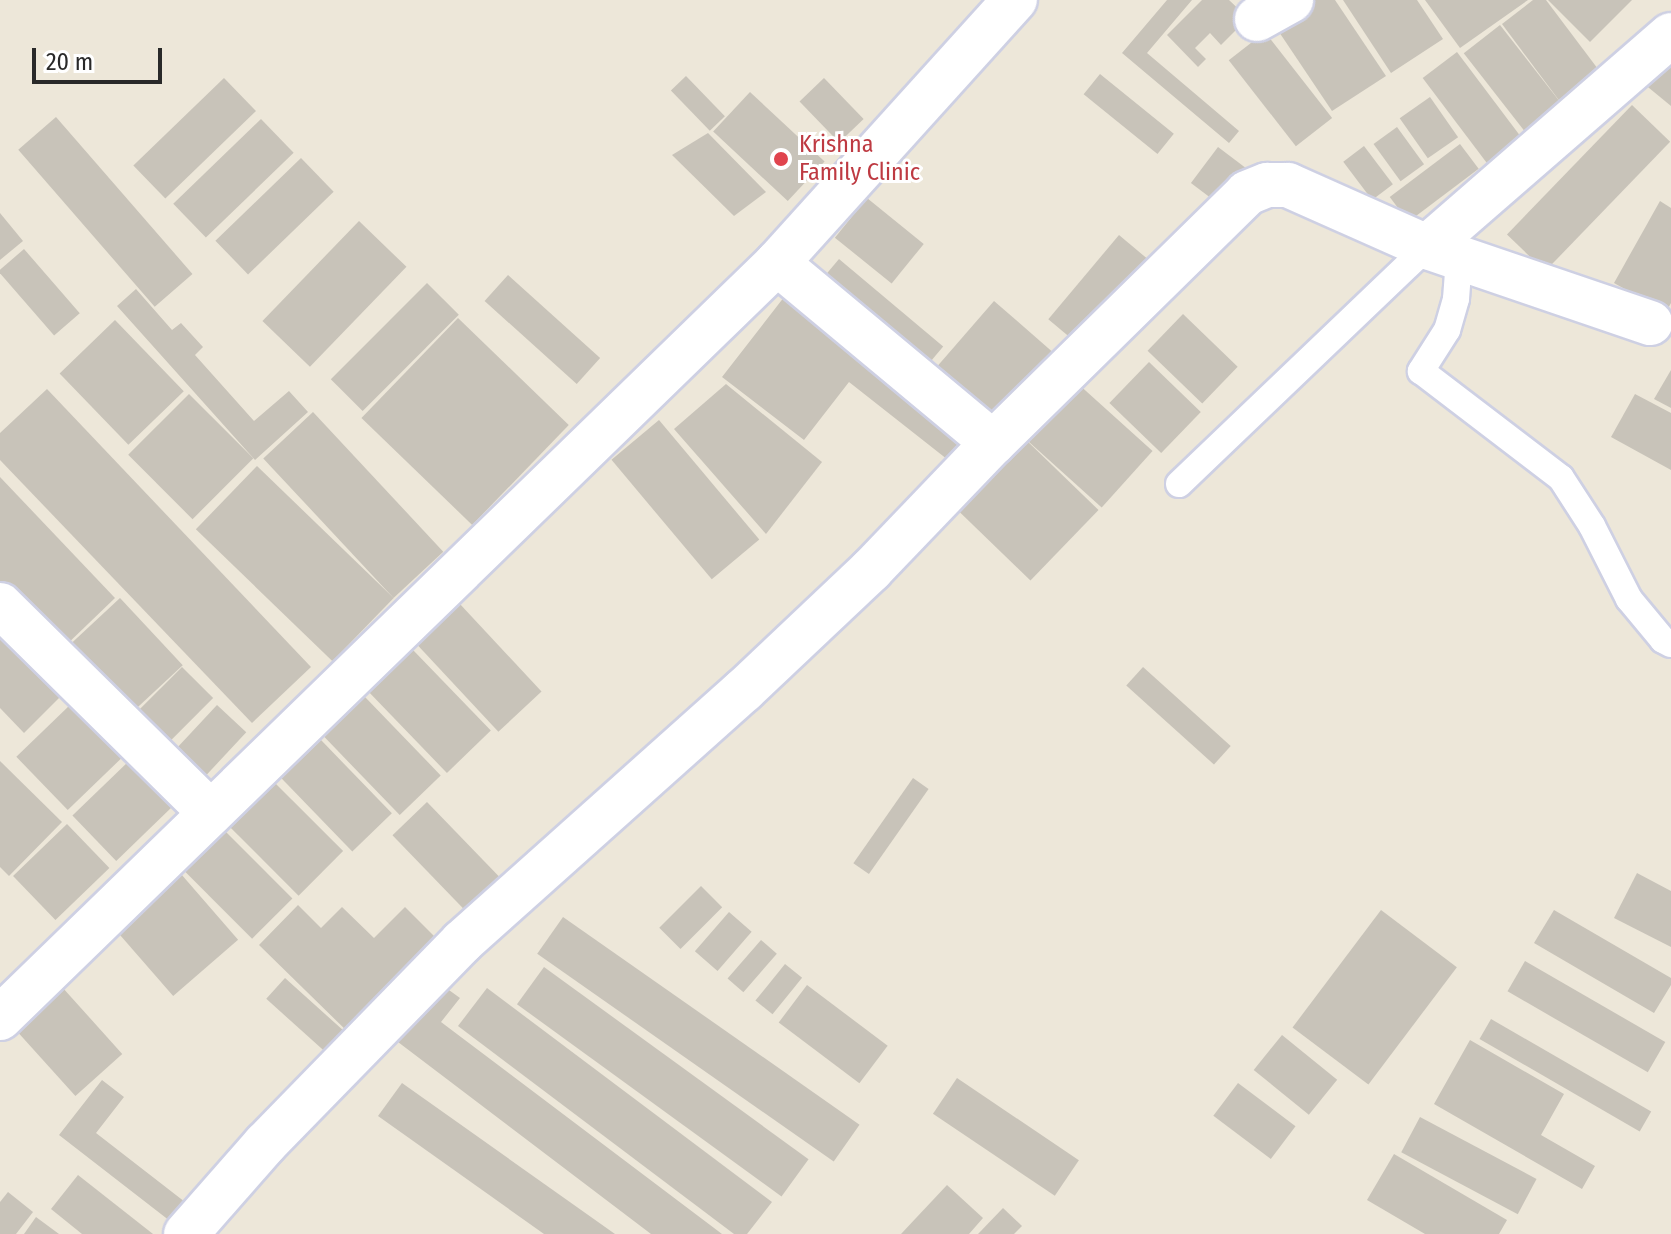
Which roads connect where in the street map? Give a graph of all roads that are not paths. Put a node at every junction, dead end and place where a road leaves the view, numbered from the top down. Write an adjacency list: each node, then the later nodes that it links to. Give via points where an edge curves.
1 (1015, 0): 4 (street)
2 (1671, 35): 3 (street)
3 (1443, 253): 5 (street); 6 (street, via 1288,185 1267,185 1247,193); 7 (lane); 9 (lane, via 1456,299 1447,330 1421,371 1561,478 1629,599)
4 (777, 263): 6 (street); 10 (street)
5 (1650, 323)
6 (993, 443): 12 (street, via 860,581 462,942 265,1144)
7 (1179, 484)
8 (0, 605): 10 (street)
9 (1671, 644)
10 (211, 813): 11 (street)
11 (0, 1018)
12 (186, 1234)

